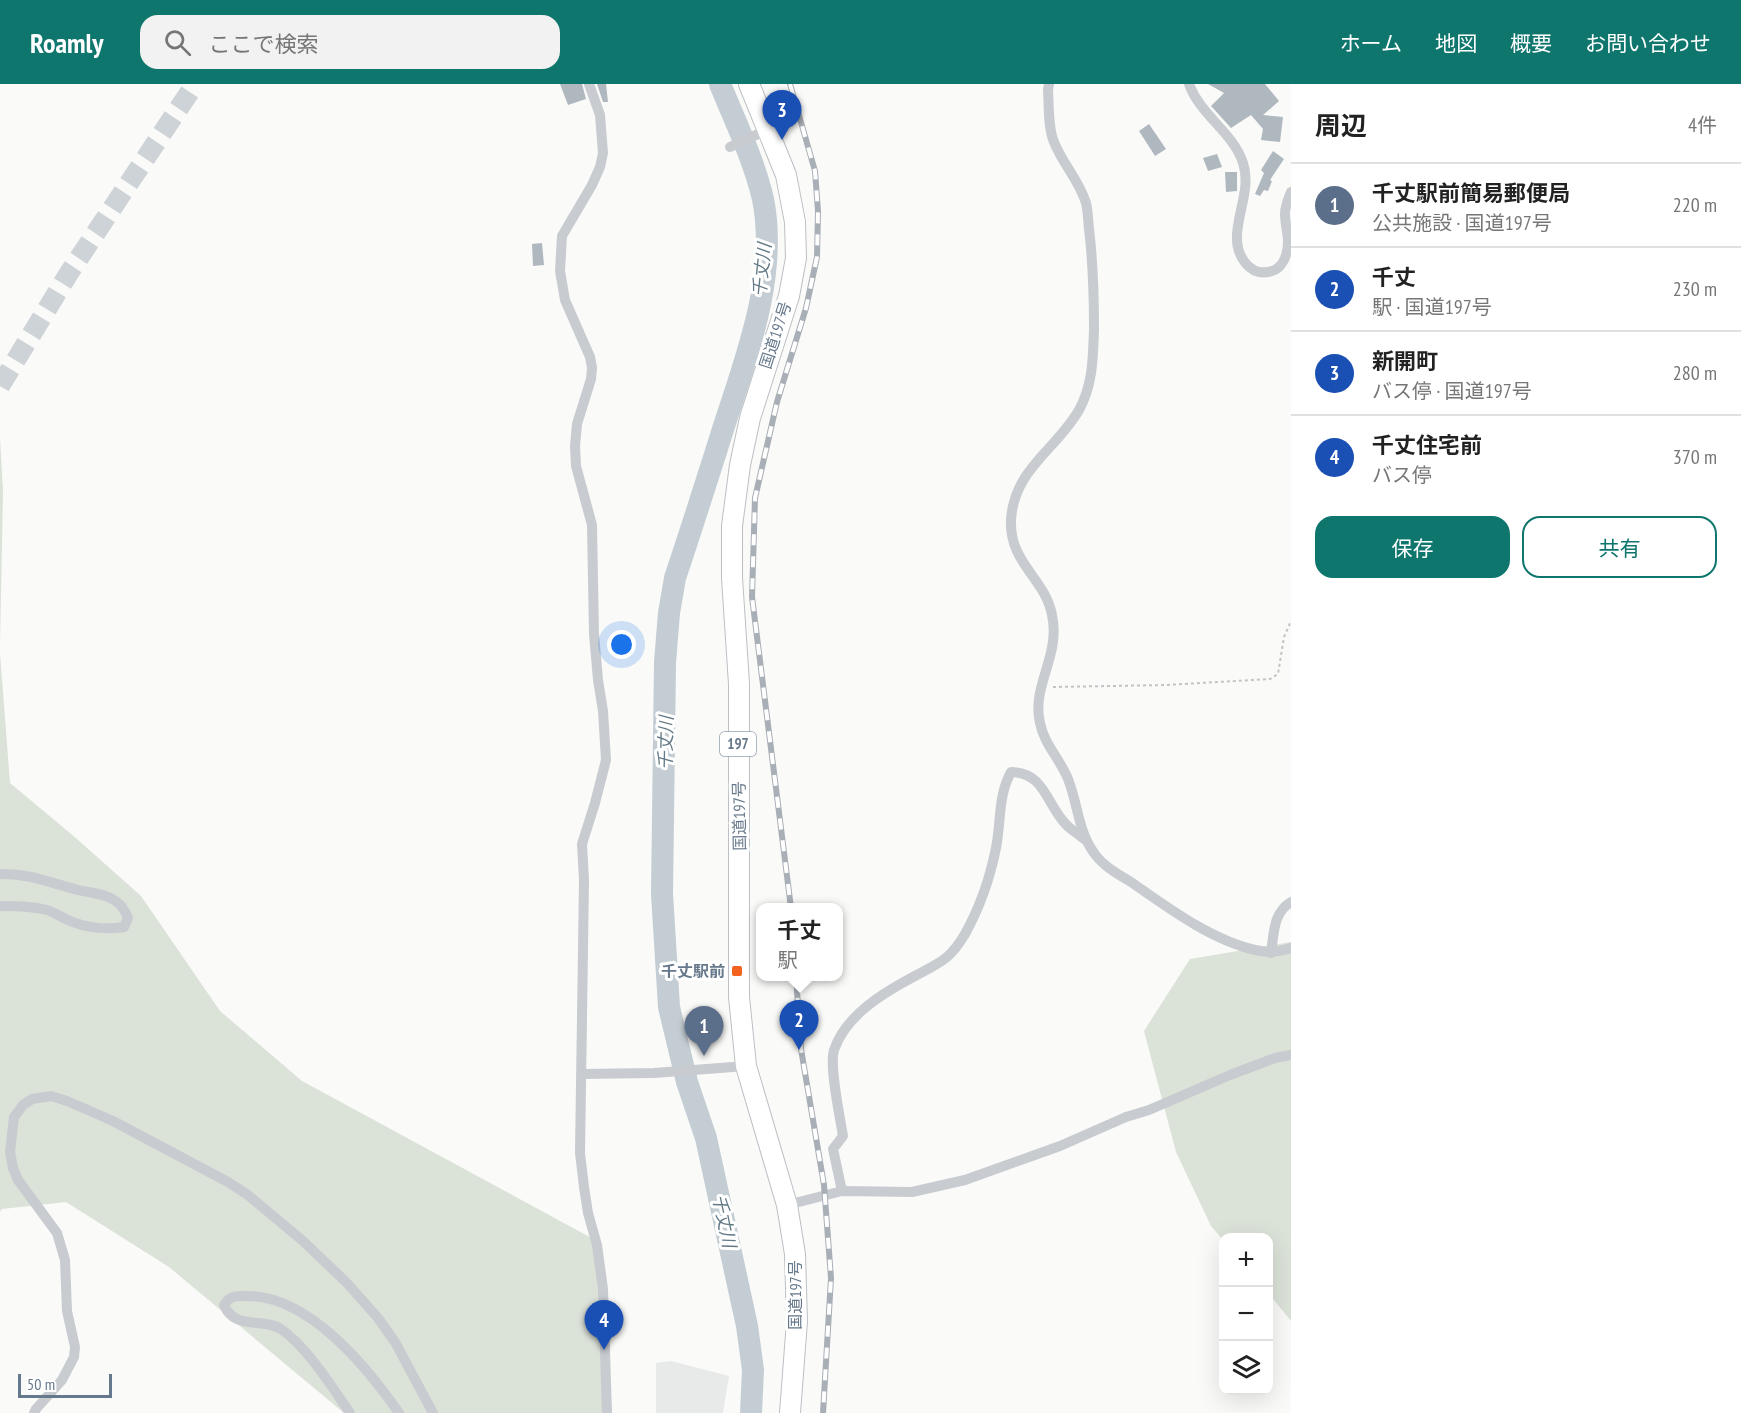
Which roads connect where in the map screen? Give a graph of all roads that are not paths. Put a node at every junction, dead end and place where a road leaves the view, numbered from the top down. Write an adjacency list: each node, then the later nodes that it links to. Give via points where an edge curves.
1 (589, 84): 16 (street, via 600,115 603,153 592,184 562,236 560,271 565,300 592,368 575,446 576,466 592,525 594,634 606,760 582,844)
2 (749, 84): 5 (highway, 国道197号 / 197)
3 (1049, 84): 8 (street, via 1053,141 1086,203 1092,249 1092,372 1084,400 1070,424 1027,472 1011,519 1014,547 1043,593 1054,623 1052,652 1041,687 1039,722 1066,775)
4 (1189, 84): 7 (street, via 1201,108 1243,163 1245,192 1237,235 1243,260 1250,268 1259,272 1278,269 1287,253 1285,216)
5 (763, 132): 6 (street); 15 (highway, 国道197号 / 197, via 786,175 795,222 796,258 789,296 750,418 732,526 739,684 739,997)
6 (730, 147)
7 (1291, 192)
8 (1086, 842): 13 (street, via 1107,866 1180,915 1238,945); 17 (street, via 1063,822 1034,778 1011,772 1004,785 987,885 964,935 948,958 887,991 849,1022 834,1051 843,1136 833,1149)
9 (0, 874): 11 (street, via 38,877 106,896 119,904 128,918 124,927 89,927 50,911)
10 (1291, 902): 13 (street, via 1275,920)
11 (0, 906)
12 (1291, 948): 13 (street)
13 (1271, 953)
14 (1291, 1055): 17 (street, via 1239,1071 1060,1146 964,1180 912,1192)
15 (746, 1066): 16 (street); 18 (highway, 国道197号 / 197)
16 (582, 1074): 23 (street, via 580,1153 603,1289)
17 (842, 1191): 18 (street)
18 (787, 1205): 24 (highway, 国道197号 / 197, via 795,1254 797,1321)
19 (34, 1413): 22 (street, via 62,1380 75,1347 67,1311 65,1260 57,1233 18,1180 11,1141 14,1117 22,1105 51,1096 113,1121 248,1195 303,1241 378,1318)
20 (350, 1413): 21 (street, via 291,1337 270,1324 241,1321 228,1313 224,1305 228,1299 257,1296 276,1300 304,1314 363,1366)
21 (399, 1413)
22 (433, 1413)
23 (607, 1413)
24 (790, 1413)

